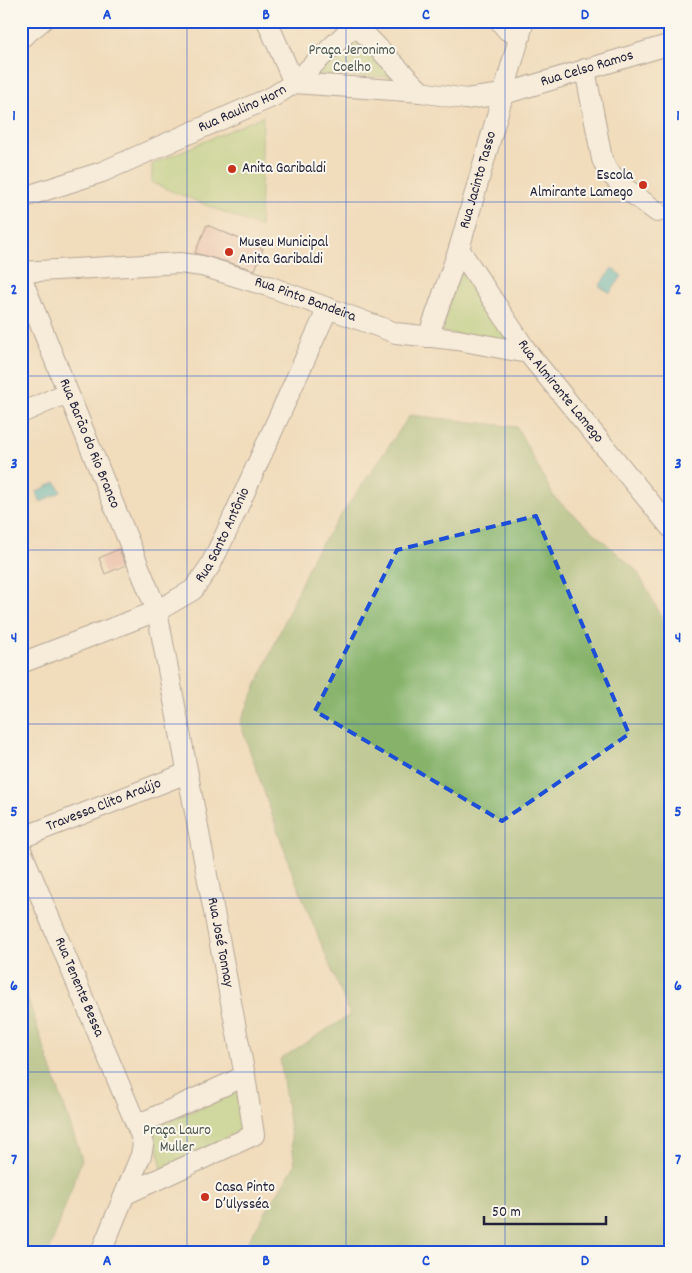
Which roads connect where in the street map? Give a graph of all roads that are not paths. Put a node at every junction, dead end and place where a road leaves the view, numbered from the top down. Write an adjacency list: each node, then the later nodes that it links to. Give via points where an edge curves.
1 (42, 21): 6 (street)
2 (266, 21): 9 (street)
3 (500, 21): 5 (street, via 507,30)
4 (358, 23): 9 (street); 10 (street)
5 (522, 29): 11 (street, Rua Jacinto Tasso)
6 (21, 38)
7 (671, 44): 8 (street, Rua Celso Ramos)
8 (585, 69): 11 (street, Rua Celso Ramos); 13 (street, via 606,169)
9 (294, 83): 10 (street, Rua Raulino Horn); 12 (street, Rua Raulino Horn, via 274,96 102,172)
10 (421, 92): 11 (street, Rua Raulino Horn, via 465,99)
11 (504, 94): 14 (street, Rua Jacinto Tasso)
12 (21, 198)
13 (657, 212)
14 (459, 249): 18 (street, Rua Jacinto Tasso); 19 (street, Rua Almirante Lamego)
15 (21, 272): 17 (street, Rua Pinto Bandeira, via 180,263 225,272)
16 (21, 276): 20 (street, Rua Barão do Rio Branco)
17 (328, 308): 18 (street, Rua Pinto Bandeira, via 396,333); 23 (street, Rua Santo Antônio, via 210,566 193,590)
18 (428, 337): 19 (street, Rua Pinto Bandeira)
19 (528, 353): 22 (street, Rua Almirante Lamego)
20 (67, 393): 21 (street); 23 (street, Rua Barão do Rio Branco)
21 (21, 413)
22 (671, 528)
23 (157, 611): 24 (street, Rua Santo Antônio); 25 (street, Rua José Tonnay)
24 (21, 663)
25 (187, 773): 26 (street, Travessa Clito Araújo); 28 (street, Rua José Tonnay)
26 (21, 838)
27 (21, 850): 29 (street, Rua Tenente Bessa)
28 (245, 1076): 29 (street); 30 (street, Rua José Tonnay, via 254,1135)
29 (137, 1125): 30 (street, Rua Tenente Bessa, via 143,1145)
30 (126, 1194): 31 (street, Rua Tenente Bessa)
31 (101, 1252)

